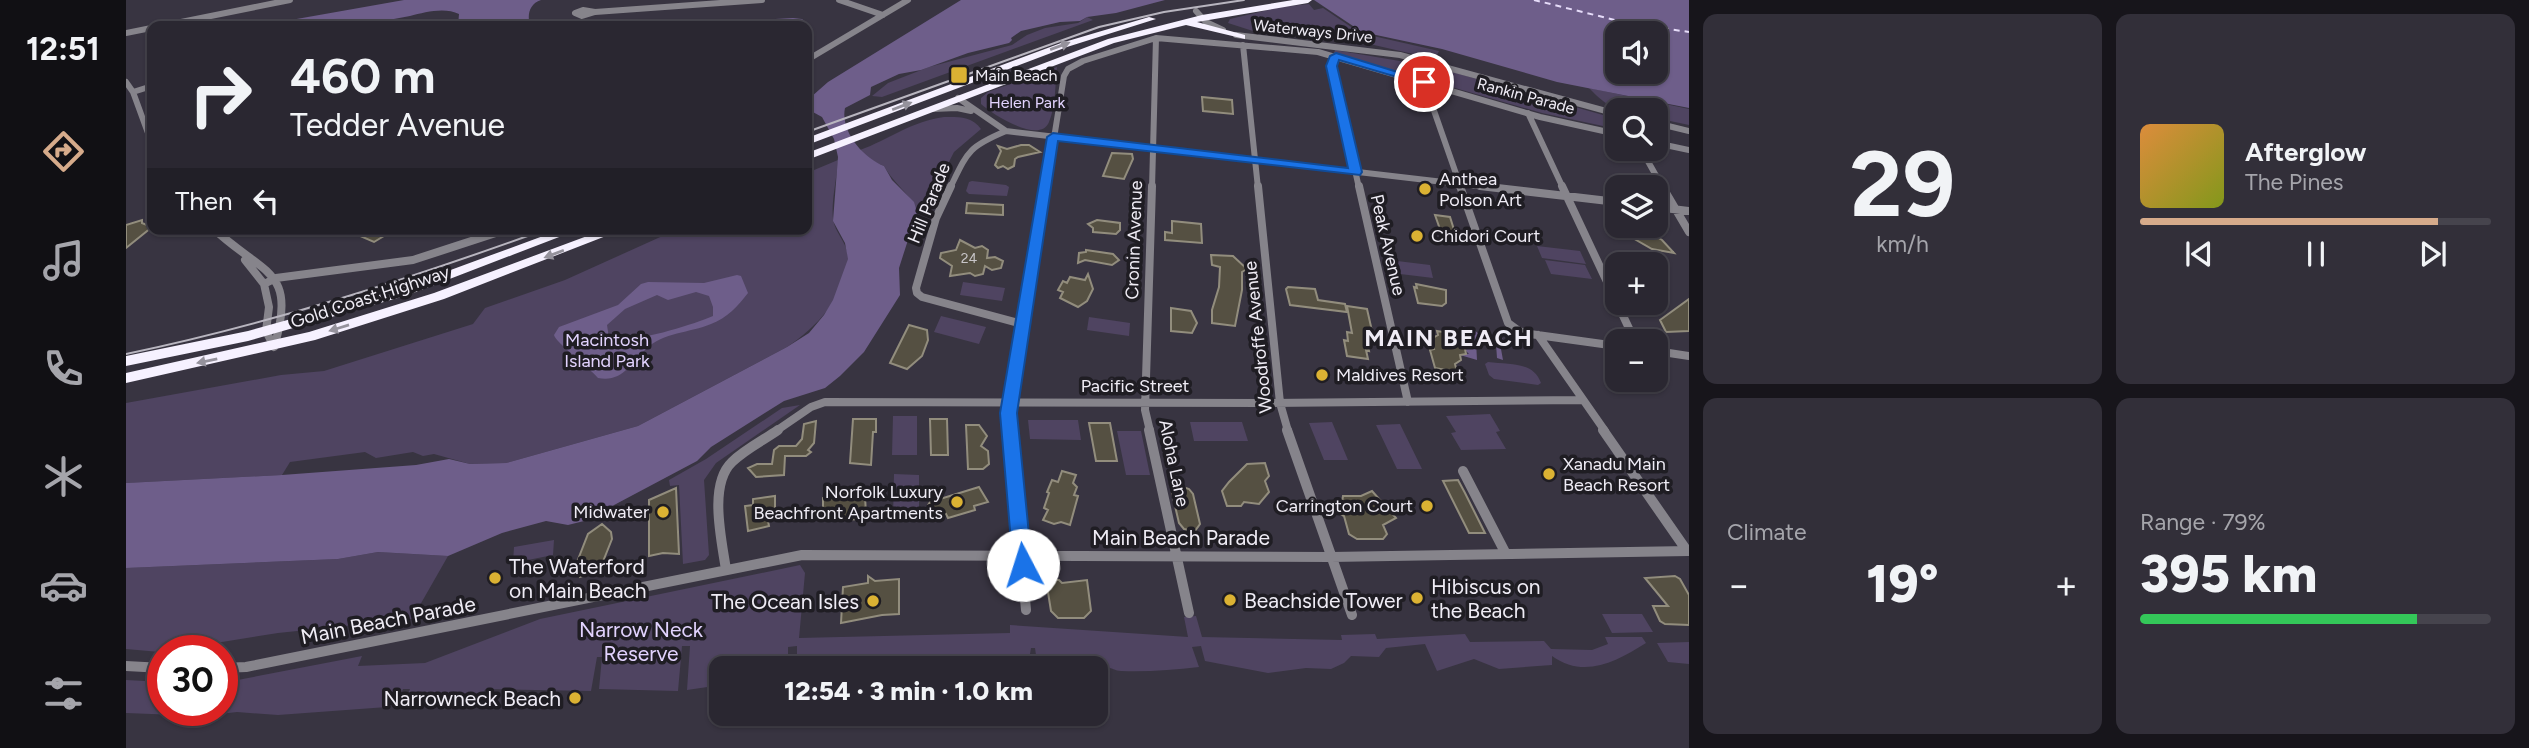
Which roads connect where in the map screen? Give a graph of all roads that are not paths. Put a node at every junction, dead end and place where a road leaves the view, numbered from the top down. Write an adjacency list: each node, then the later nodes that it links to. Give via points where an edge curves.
1 (290, 0): 11 (street)
2 (762, 0): 7 (street)
3 (839, 0): 10 (street)
4 (908, 0): 10 (street)
5 (1282, 0): 9 (highway)
6 (1306, 0): 8 (highway)
7 (595, 12)
8 (1233, 12): 9 (highway); 13 (highway)
9 (1201, 14): 12 (highway); 13 (street, Waterways Drive); 17 (street, Waterways Drive); 37 (highway, one-way to 9, via 1064,45 1119,28)
10 (883, 15): 18 (street)
11 (186, 21)
12 (1187, 22): 17 (highway); 22 (highway, via 1111,41)
13 (1223, 26): 26 (street, Waterways Drive, via 1262,36 1414,55)
14 (147, 29): 15 (street)
15 (126, 33)
16 (1156, 38): 17 (street, Rankin Parade); 36 (street, Rankin Parade, via 1068,69); 39 (street, Cronin Avenue)
17 (1242, 41): 19 (street, Rankin Parade); 26 (street, Waterways Drive, via 1400,55); 42 (street, Woodroffe Avenue)
18 (812, 56)
19 (1336, 56): 21 (street, Rankin Parade); 44 (street, Peak Avenue, via 1332,66)
20 (126, 82): 24 (street)
21 (1424, 82): 30 (street, Rankin Parade); 45 (street)
22 (989, 86): 25 (highway); 29 (street, via 976,100)
23 (147, 88): 24 (street)
24 (133, 92): 32 (street)
25 (958, 98): 27 (highway); 29 (street)
26 (1587, 107): 28 (street, Waterways Drive)
27 (928, 110): 29 (street, via 957,108); 41 (highway)
28 (1605, 111)
29 (980, 113): 33 (street)
30 (1528, 113): 34 (street, Rankin Parade); 46 (street)
31 (1668, 126): 35 (street)
32 (147, 130)
33 (1006, 131): 36 (street); 62 (street, Hill Parade, via 977,143 968,152 936,218 916,288 932,300)
34 (1605, 131)
35 (1689, 131)
36 (1053, 137): 39 (street); 62 (street)
37 (812, 140)
38 (1668, 146): 40 (street)
39 (1152, 149): 42 (street); 74 (street, Cronin Avenue)
40 (1689, 150)
41 (812, 155)
42 (1255, 161): 44 (street); 76 (street, Woodroffe Avenue)
43 (1648, 161): 49 (street)
44 (1355, 172): 45 (street); 75 (street, Peak Avenue)
45 (1460, 184): 46 (street); 65 (street, via 1506,319 1519,331)
46 (1566, 197): 47 (street); 59 (street)
47 (1605, 201)
48 (1668, 208): 49 (street)
49 (1675, 209): 50 (street); 51 (street)
50 (1689, 211)
51 (1689, 232)
52 (220, 235): 56 (street)
53 (491, 235): 57 (street, via 438,254)
54 (558, 235): 63 (highway, Gold Coast Highway, via 403,292)
55 (602, 235): 67 (highway, Gold Coast Highway, one-way to 67, via 426,301)
56 (239, 253): 58 (street); 60 (street)
57 (320, 272): 58 (street); 61 (street, via 296,280)
58 (276, 278): 60 (street); 61 (street)
59 (1605, 278)
60 (264, 284): 64 (street, via 269,307)
61 (283, 293): 63 (street)
62 (1023, 324): 73 (street)
63 (282, 327): 64 (highway, Gold Coast Highway); 67 (street)
64 (266, 331): 67 (street); 70 (highway, Gold Coast Highway)
65 (1538, 335): 66 (street); 72 (street)
66 (1605, 344)
67 (274, 346): 71 (highway, Gold Coast Highway, one-way to 71)
68 (1668, 353): 69 (street)
69 (1689, 356)
70 (126, 361)
71 (126, 378)
72 (1582, 400): 75 (street, Pacific Street); 78 (street)
73 (1010, 401): 74 (street, Pacific Street); 80 (street); 83 (street, Pacific Street, via 835,400 817,404 723,472 719,484)
74 (1145, 402): 76 (street, Pacific Street); 81 (street, Aloha Lane)
75 (1408, 402): 76 (street, Pacific Street)
76 (1280, 403): 82 (street, Woodroffe Avenue)
77 (1463, 471): 79 (street)
78 (1688, 551): 79 (street, Main Beach Parade)
79 (1506, 554): 82 (street, Main Beach Parade)
80 (1022, 556): 81 (street, Main Beach Parade); 83 (street, Main Beach Parade, via 804,555); 84 (street)
81 (1176, 556): 82 (street, Main Beach Parade); 85 (street, Aloha Lane)
82 (1332, 557): 86 (street, Woodroffe Avenue)
83 (726, 570): 89 (street, Main Beach Parade)
84 (1026, 610)
85 (1189, 613)
86 (1352, 615)
87 (126, 666): 88 (street)
88 (147, 667)
89 (238, 667)

